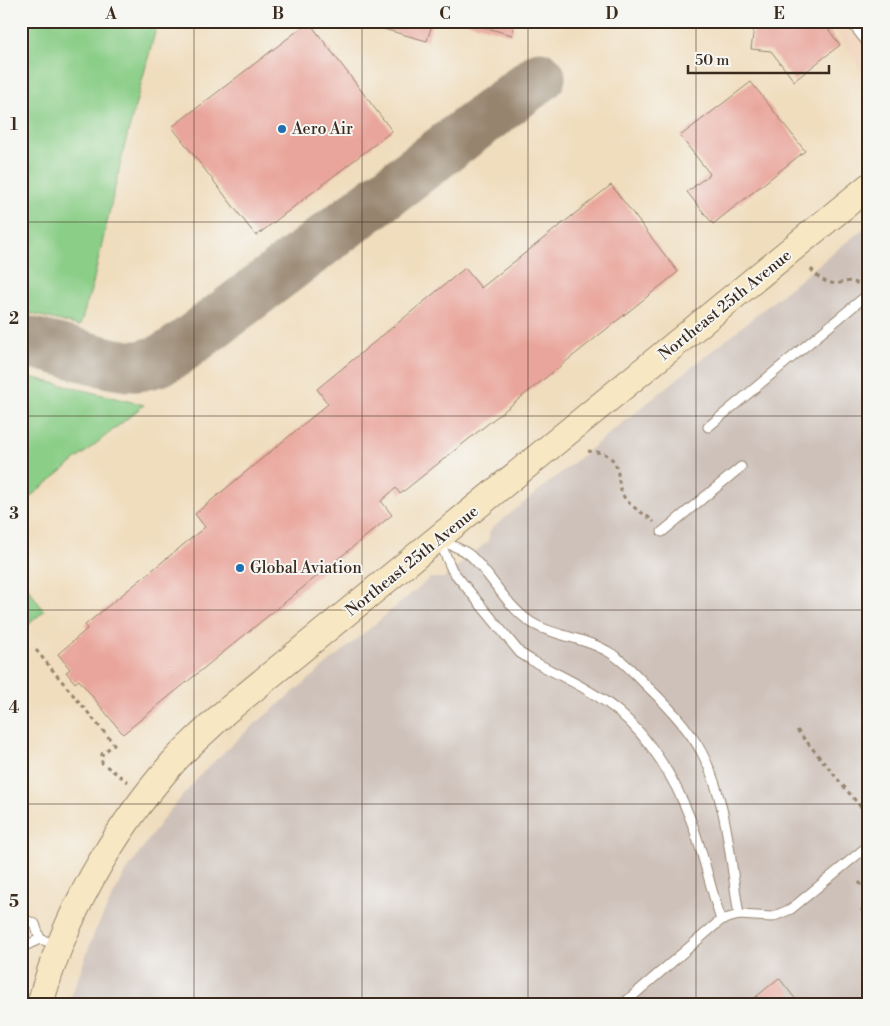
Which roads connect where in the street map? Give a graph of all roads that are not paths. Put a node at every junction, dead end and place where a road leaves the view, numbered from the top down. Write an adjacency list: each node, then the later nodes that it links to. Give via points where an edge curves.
1 (850, 21): 2 (lane)
2 (869, 45)
3 (869, 186): 8 (main road, Northeast 25th Avenue)
4 (867, 295): 5 (lane)
5 (708, 427)
6 (741, 467): 7 (lane)
7 (662, 532)
8 (439, 540): 10 (lane, via 470,555 520,614 532,623 608,651 677,716 702,754 721,803); 12 (lane, via 452,570 520,652 619,712 654,752 691,820); 14 (main road, Northeast 25th Avenue, via 224,713 170,766 111,846)
9 (869, 845): 10 (lane, via 791,909 772,917)
10 (739, 915): 12 (lane)
11 (21, 918): 14 (lane, via 35,924)
12 (721, 920): 16 (lane)
13 (21, 942): 14 (lane, via 27,945)
14 (50, 943): 15 (main road, Northeast 25th Avenue)
15 (40, 1005)
16 (622, 1005)

